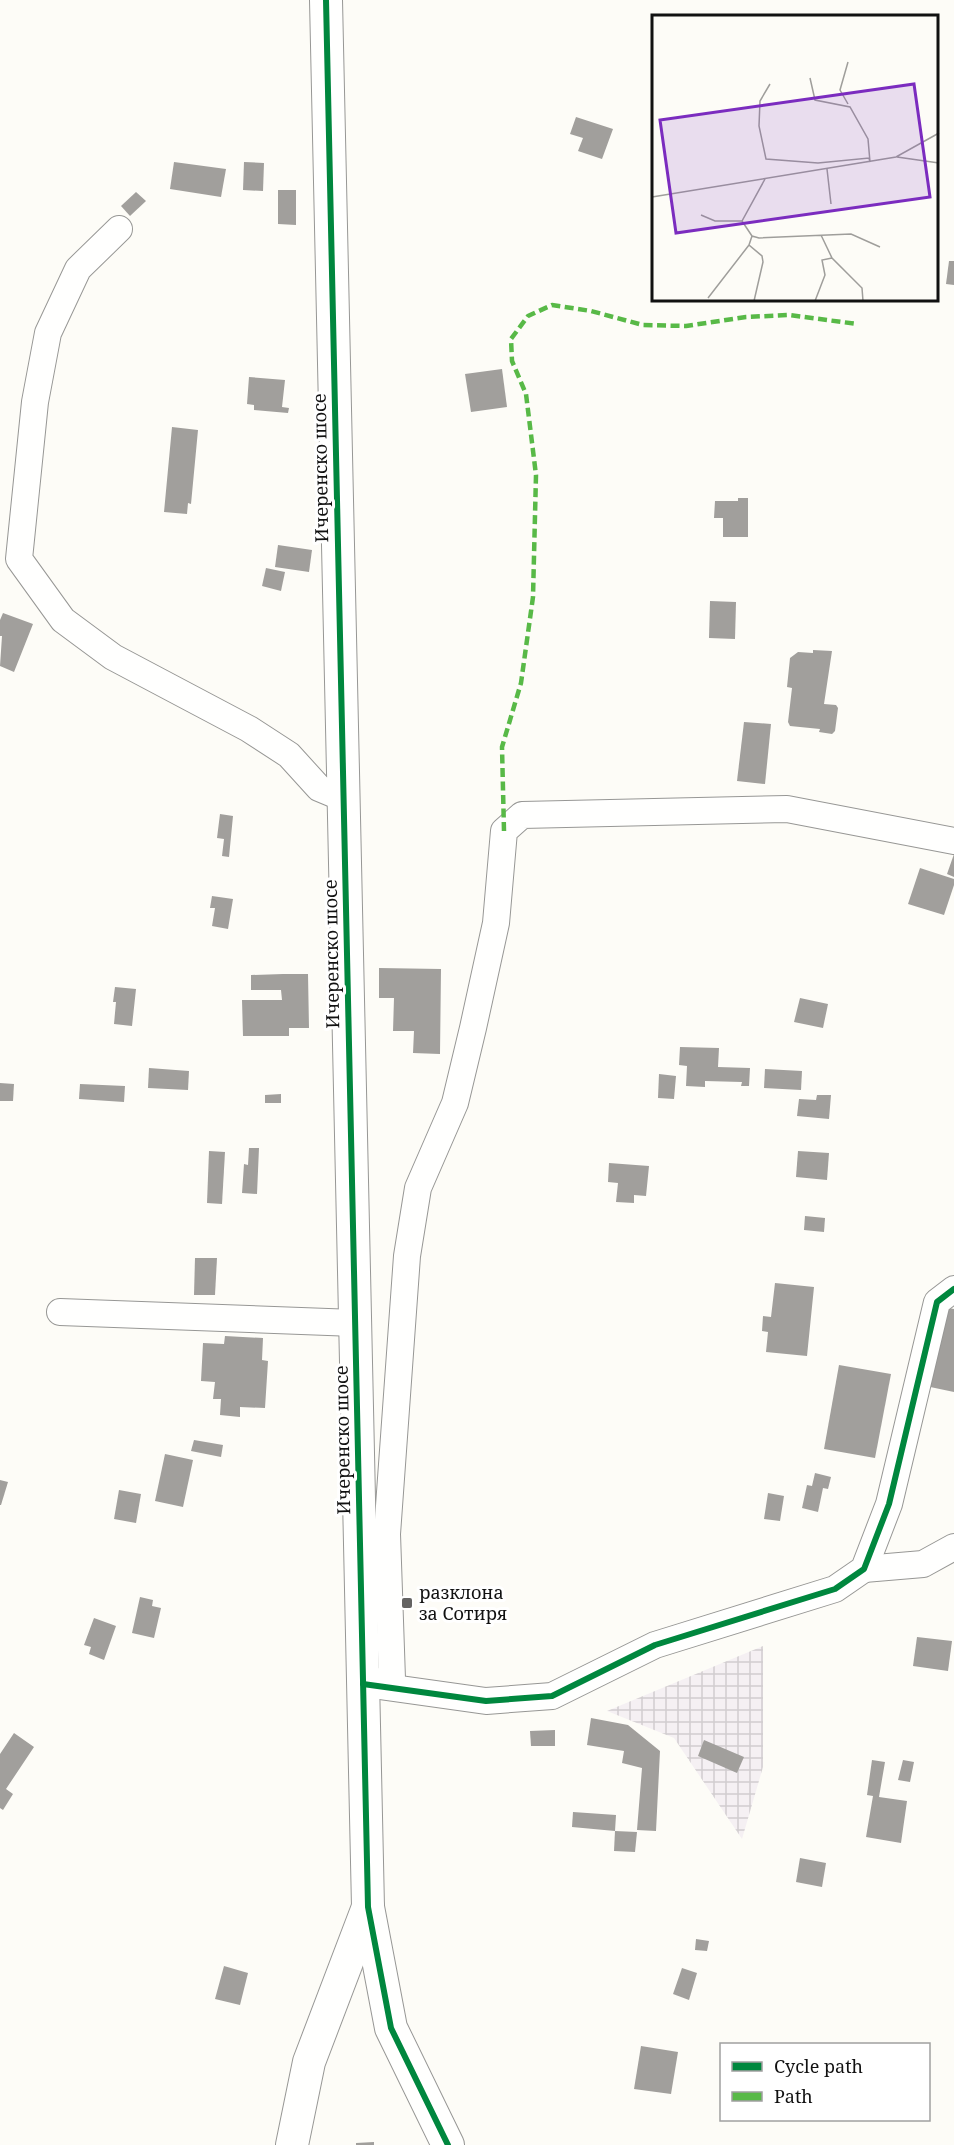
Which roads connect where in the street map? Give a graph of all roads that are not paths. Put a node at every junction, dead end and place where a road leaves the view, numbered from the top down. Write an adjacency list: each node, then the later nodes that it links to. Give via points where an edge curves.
1 (326, 0): 4 (street, Ичеренско шосе)
2 (119, 229): 3 (street, via 78,269 48,333)
3 (9, 561): 4 (street, via 63,620 113,657 249,729 289,756 320,788)
4 (344, 798): 8 (street, Ичеренско шосе)
5 (954, 841): 11 (street, via 787,809 522,815 504,831 496,923 473,1028 455,1103 418,1188 407,1256 387,1534 392,1680)
6 (954, 1289): 10 (street, via 937,1302 889,1504)
7 (60, 1312): 8 (street)
8 (355, 1323): 11 (street, Ичеренско шосе)
9 (954, 1547): 10 (street, via 923,1564)
10 (864, 1569): 11 (street, via 835,1589 656,1645 552,1696 486,1701)
11 (363, 1684): 12 (street, Ичеренско шосе)
12 (368, 1907): 13 (street, via 309,2062); 14 (street, via 392,2028)
13 (292, 2145)
14 (448, 2145)

